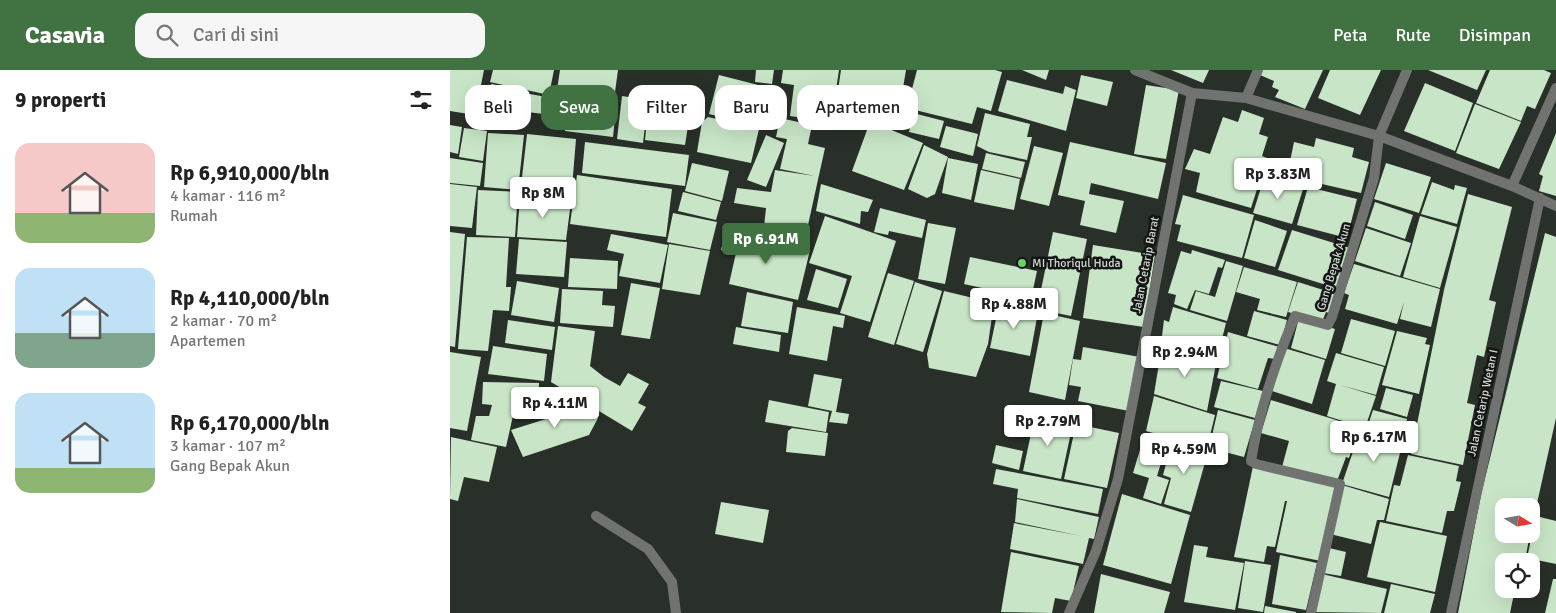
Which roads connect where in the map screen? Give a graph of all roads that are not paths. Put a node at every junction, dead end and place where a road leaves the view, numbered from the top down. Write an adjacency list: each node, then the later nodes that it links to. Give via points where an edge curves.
1 (1135, 70): 5 (street)
2 (1258, 70): 6 (street)
3 (1407, 70): 7 (street)
4 (1556, 88): 8 (street)
5 (1192, 93): 6 (street); 13 (street, Jalan Cetarip Barat, via 1118,479 1096,552)
6 (1246, 98): 7 (street)
7 (1379, 136): 8 (street); 14 (street, Gang Bepak Akun, via 1374,178 1332,318 1328,325 1295,316 1279,354 1251,461 1340,484)
8 (1512, 186): 9 (street)
9 (1540, 198): 10 (street); 15 (street, Jalan Cetarip Wetan I)
10 (1556, 206)
11 (596, 516): 12 (street, via 648,549 672,582)
12 (676, 613)
13 (1069, 613)
14 (1311, 613)
15 (1451, 613)

